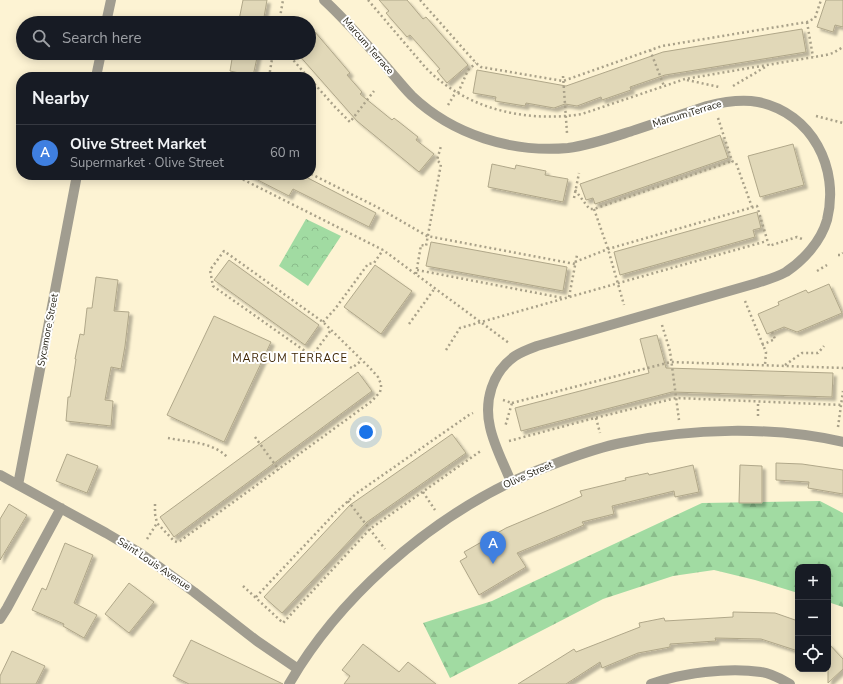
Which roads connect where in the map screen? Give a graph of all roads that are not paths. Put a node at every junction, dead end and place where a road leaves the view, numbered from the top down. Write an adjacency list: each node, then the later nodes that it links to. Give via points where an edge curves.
1 (111, 0): 3 (street)
2 (324, 0): 9 (street, Marcum Terrace, via 339,13 425,108 462,130 483,138 525,147 568,148 611,138 706,106 739,101 765,104 788,115 813,138 821,152 830,188 826,221 810,252 785,272 757,283 537,346 515,356 506,364 498,373 490,392 488,415 490,428)
3 (108, 16)
4 (100, 60): 5 (street)
5 (97, 72)
6 (76, 180): 10 (street, Sycamore Street)
7 (843, 442): 9 (street, Olive Street, via 785,433 734,431 651,437 581,454)
8 (0, 475): 10 (street, Saint Louis Avenue)
9 (511, 482): 13 (street, Olive Street, via 446,520 388,566 335,620)
10 (18, 485): 11 (street, Saint Louis Avenue)
11 (60, 508): 12 (street); 13 (street, Saint Louis Avenue, via 140,553)
12 (0, 619)
13 (298, 669): 14 (street, Olive Street)
14 (289, 684)
15 (651, 684): 16 (street, via 689,675 745,670 763,672)
16 (790, 684)

